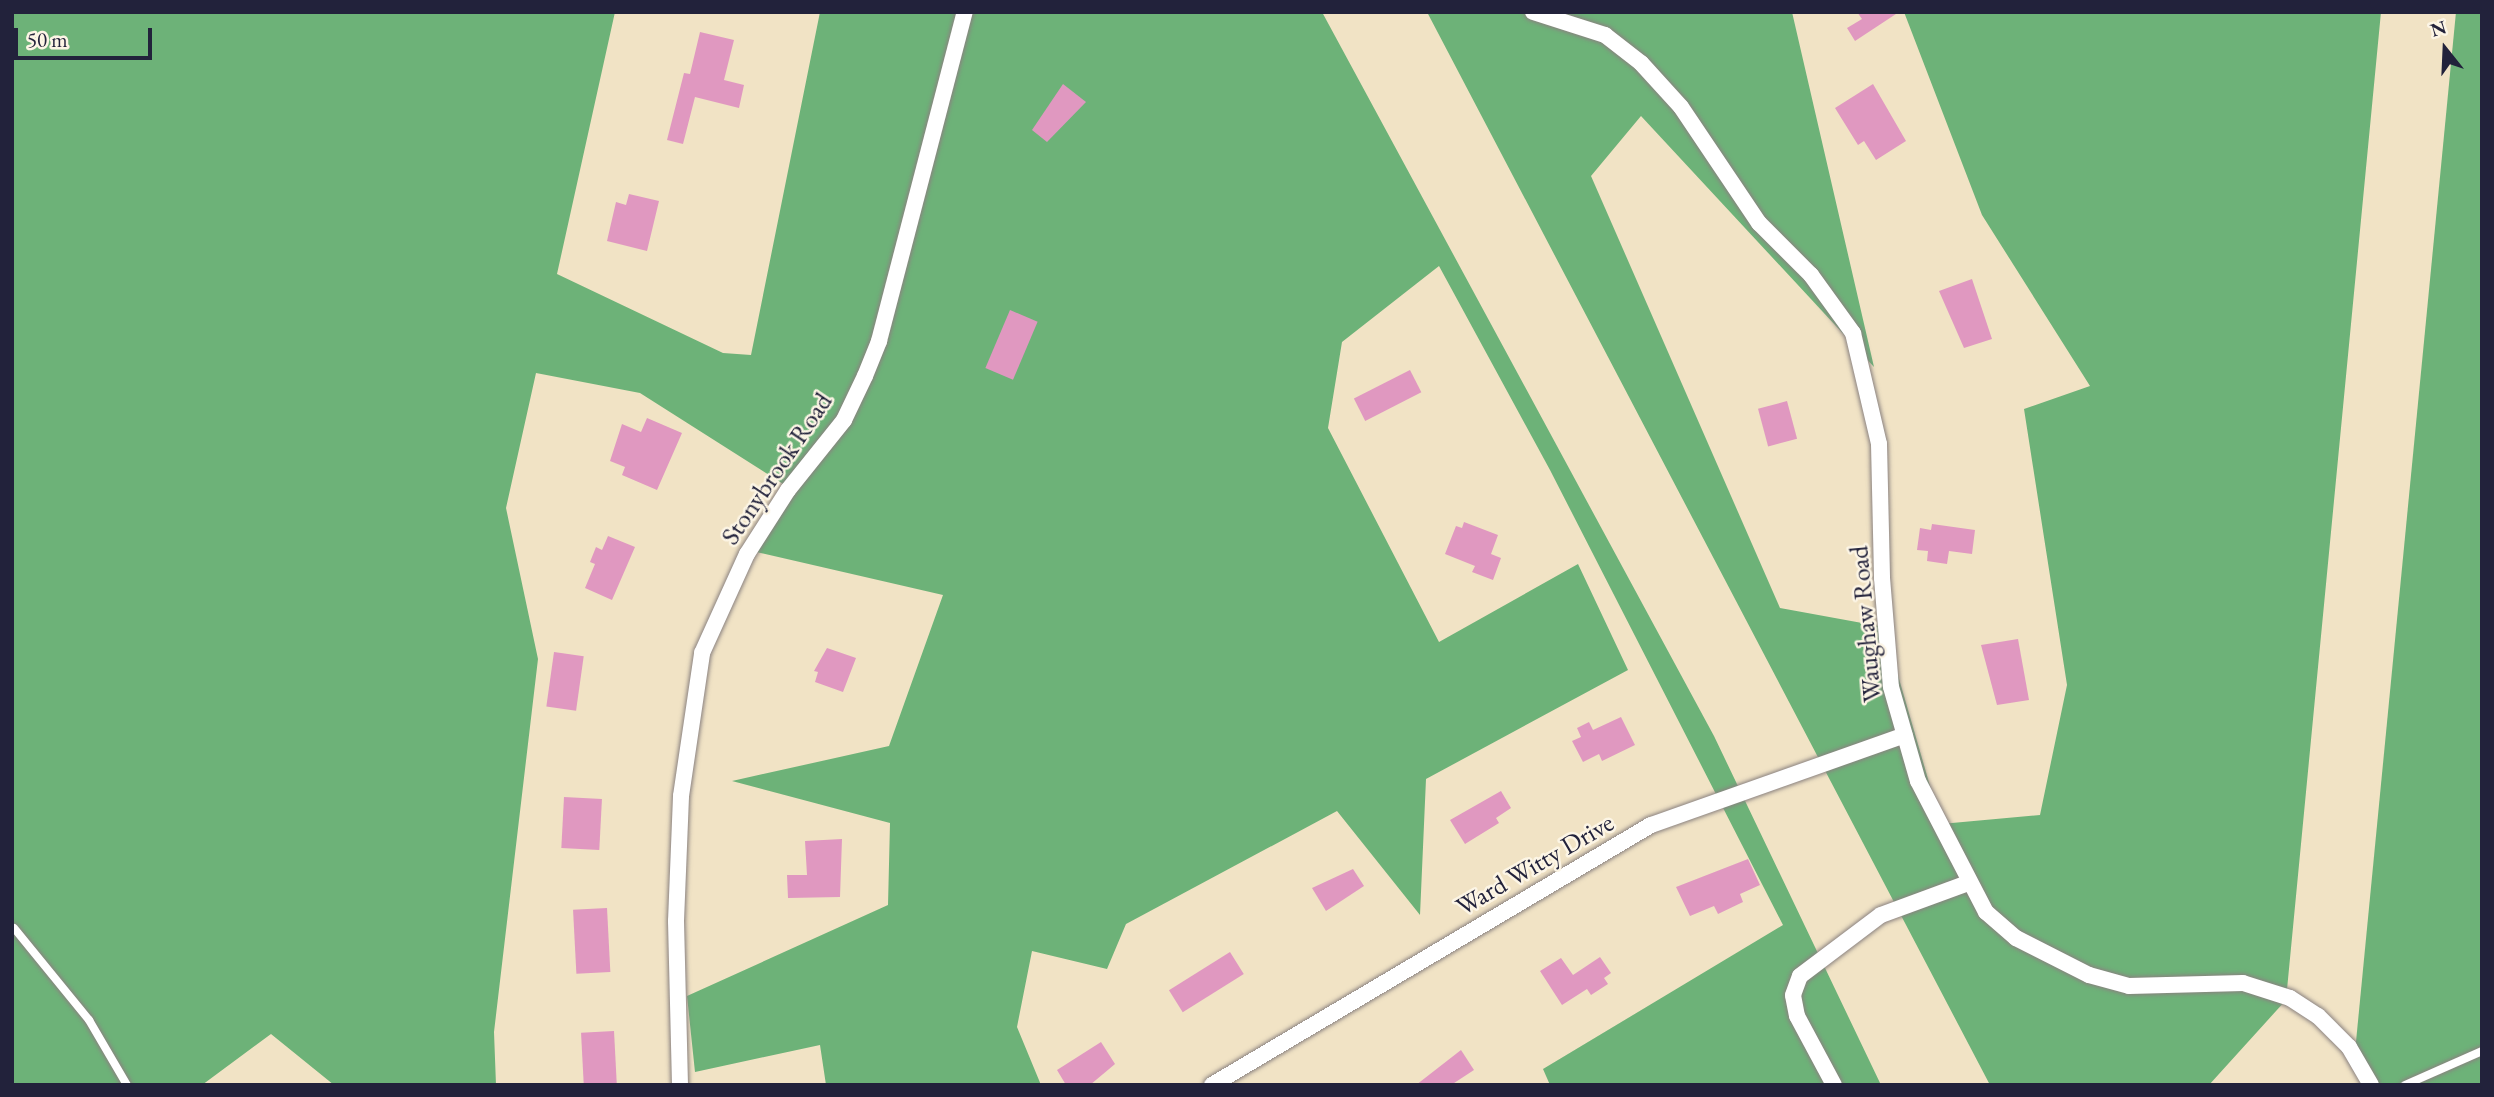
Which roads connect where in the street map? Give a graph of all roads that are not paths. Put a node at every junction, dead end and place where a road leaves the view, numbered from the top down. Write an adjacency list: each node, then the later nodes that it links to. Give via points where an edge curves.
1 (965, 12): 8 (street, Stonybrook Road, via 879,341 865,376 844,420 788,490 747,554 702,653 681,796 676,922)
2 (1533, 12): 3 (street, Waughaw Road, via 1605,35 1641,63 1681,107 1751,212 1811,275 1853,333 1879,444 1890,673)
3 (1905, 735): 4 (street, Waughaw Road, via 1918,781); 9 (street, Ward Witty Drive, via 1651,825)
4 (1968, 883): 10 (street, via 1881,915 1800,976 1793,995 1797,1016); 11 (street, Waughaw Road, via 1986,912 2016,938 2089,975 2129,986 2243,983 2290,998 2318,1016 2349,1046)
5 (14, 928): 7 (lane, via 89,1020)
6 (2482, 1051): 12 (lane)
7 (127, 1085)
8 (680, 1085)
9 (1212, 1085)
10 (1834, 1085)
11 (2371, 1085)
12 (2405, 1085)

